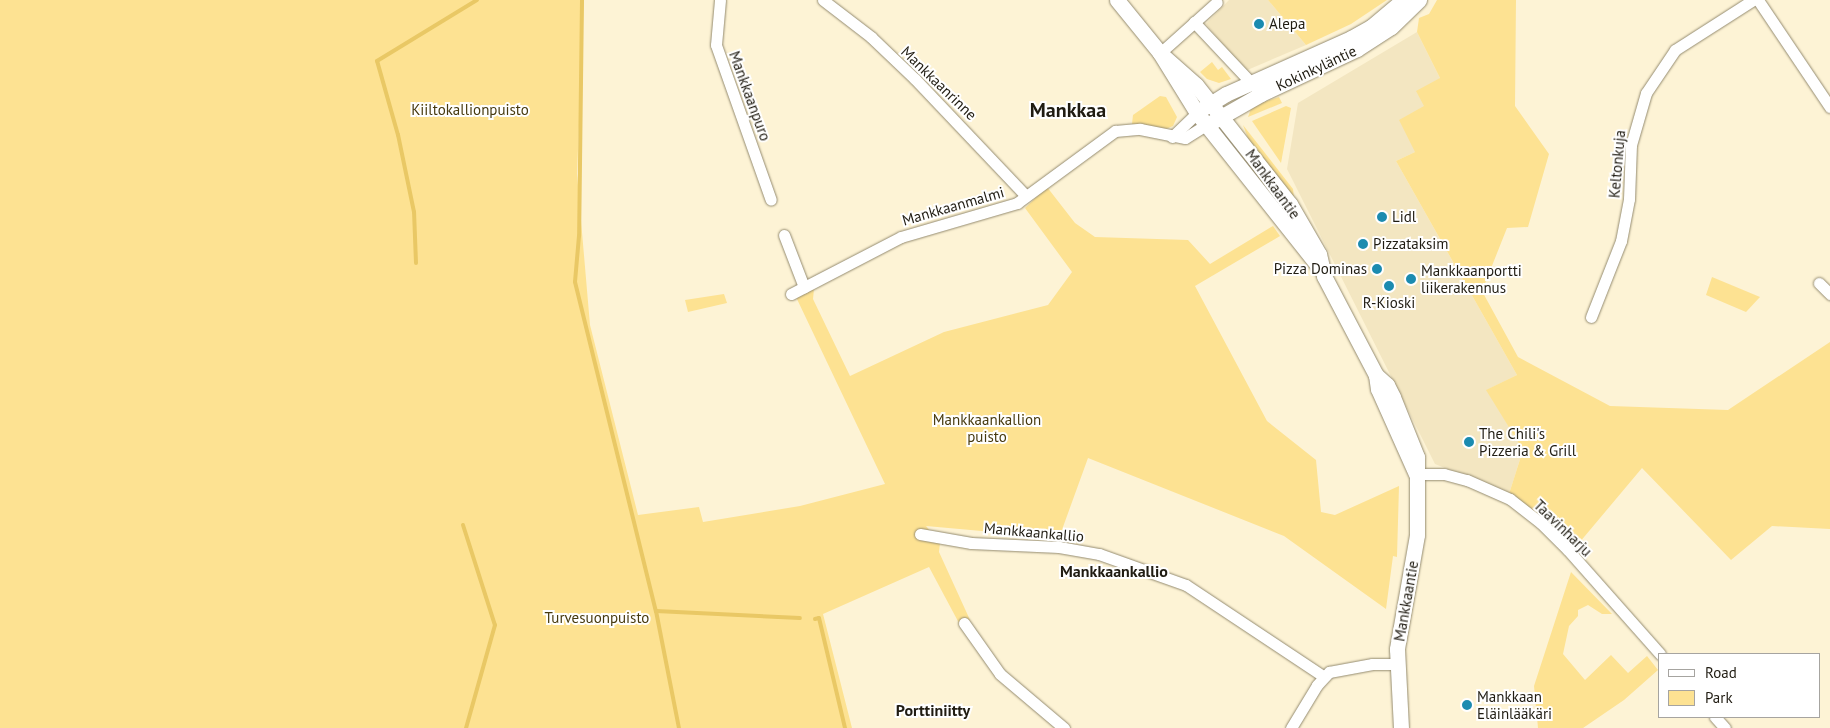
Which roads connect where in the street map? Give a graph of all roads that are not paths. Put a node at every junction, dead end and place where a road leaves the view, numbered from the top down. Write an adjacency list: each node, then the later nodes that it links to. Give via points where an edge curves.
1 (720, 0): 19 (street, Mankkaanpuro, via 716,45)
2 (823, 0): 18 (street, Mankkaanrinne, via 871,37 915,79)
3 (1117, 0): 10 (main road)
4 (1403, 0): 11 (main road, Kokinkyläntie, via 1371,27)
5 (1419, 0): 11 (main road, Kokinkyläntie, via 1392,27 1357,49)
6 (1752, 0): 26 (street, Keltonkuja, via 1675,50 1646,92 1631,144 1629,199 1622,242)
7 (1758, 0): 13 (street)
8 (1217, 2): 9 (street)
9 (1194, 22): 10 (street); 11 (street)
10 (1160, 53): 12 (main road, Mankkaantie, via 1196,85); 14 (main road, Mankkaantie)
11 (1256, 89): 12 (main road, Kokinkyläntie); 15 (main road, Kokinkyläntie)
12 (1210, 104): 14 (main road, Kokinkyläntie); 15 (main road, Mankkaantie)
13 (1830, 107)
14 (1197, 113): 16 (main road, Mankkaantie); 17 (street)
15 (1221, 116): 16 (main road, Kokinkyläntie); 21 (main road, Mankkaantie, via 1290,204 1319,254)
16 (1206, 125): 17 (street, Mankkaanmalmi, via 1185,138); 21 (main road, Mankkaantie)
17 (1172, 137): 18 (street, Mankkaanmalmi, via 1140,129 1116,132)
18 (1026, 196): 23 (street, Mankkaanmalmi, via 998,211 901,237)
19 (771, 200)
20 (784, 235): 23 (street)
21 (1323, 272): 27 (main road, Mankkaantie, via 1376,376 1378,389)
22 (1819, 283): 25 (street)
23 (804, 287): 24 (street, Mankkaanmalmi)
24 (791, 294)
25 (1830, 294)
26 (1591, 317)
27 (1416, 474): 30 (street, Taavinharju, via 1444,474 1467,480 1510,499 1568,550); 31 (main road, Mankkaantie, via 1417,535)
28 (920, 534): 32 (street, Mankkaankallio, via 971,543 1075,549 1116,560 1198,592)
29 (964, 623): 34 (street, via 1000,674)
30 (1659, 653)
31 (1397, 664): 32 (street, via 1337,669); 36 (main road, Mankkaantie)
32 (1323, 676): 35 (street)
33 (1716, 718): 37 (street)
34 (1064, 728)
35 (1291, 728)
36 (1402, 728)
37 (1725, 728)

